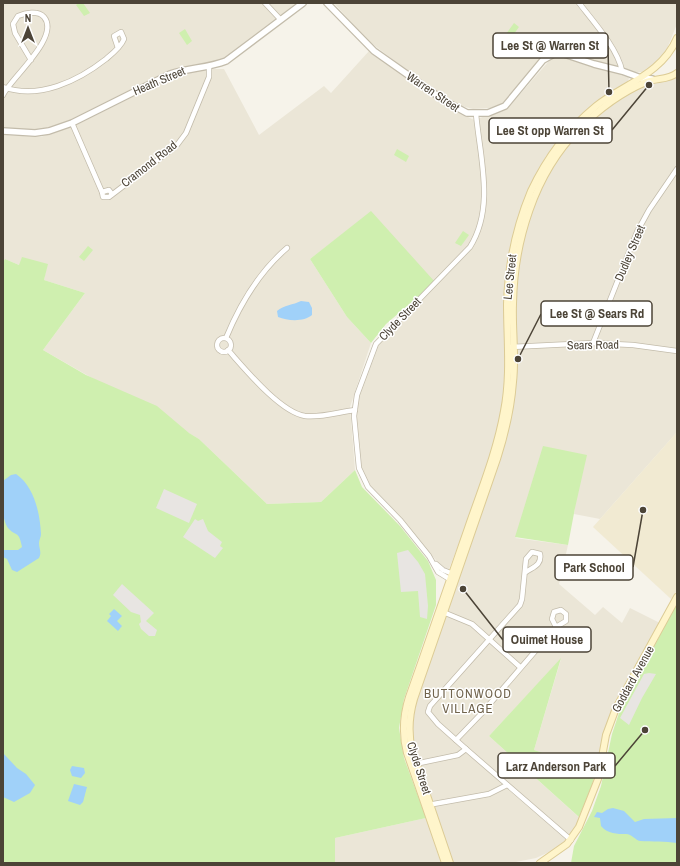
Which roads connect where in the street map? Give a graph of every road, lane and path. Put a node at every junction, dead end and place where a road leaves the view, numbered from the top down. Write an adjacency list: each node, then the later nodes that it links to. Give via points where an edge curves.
1 (265, 3): 5 (street)
2 (303, 3): 5 (street, Heath Street)
3 (327, 3): 18 (street, Warren Street, via 377,53 450,104 465,113)
4 (579, 3): 12 (street, via 601,31)
5 (280, 19): 11 (street, Heath Street, via 226,61)
6 (677, 38): 7 (main road, Lee Street)
7 (675, 46): 10 (main road, Lee Street)
8 (118, 48): 16 (street, via 89,71 61,85 35,90)
9 (31, 60): 9 (street, via 15,33 13,24 18,16 37,13 46,20 46,30 42,44); 16 (street)
10 (660, 64): 14 (main road, Lee Street); 15 (main road, via 657,73)
11 (209, 66): 19 (street, Heath Street, via 170,74); 19 (street, Cramond Road, via 209,77 186,133 177,145 105,198)
12 (622, 71): 14 (street, Warren Street); 18 (street, Warren Street, via 564,54 552,54 538,66 507,104 493,111)
13 (675, 76): 15 (main road, Lee Street)
14 (641, 78): 15 (street, Warren Street); 25 (main road, Lee Street, via 608,98 574,126 553,153 535,183 518,231 510,268 507,303)
15 (660, 78): 25 (main road, Lee Street, via 640,85 595,114 571,137 547,172 530,209 517,255)
16 (5, 88): 17 (street)
17 (3, 95)
18 (476, 114): 28 (street, Clyde Street, via 484,190 483,216 477,236 458,260 379,340 365,372)
19 (72, 123): 20 (street, Heath Street, via 42,132)
20 (3, 131)
21 (677, 169): 24 (street, Dudley Street, via 637,232)
22 (287, 248): 23 (street, via 269,264 256,282)
23 (226, 338): 26 (street, via 231,344); 26 (street, via 218,341 217,347 222,351)
24 (593, 343): 25 (street, Sears Road); 27 (street, Sears Road)
25 (512, 347): 30 (main road, Lee Street, via 498,437)
26 (228, 350): 28 (street, via 275,398 303,416)
27 (677, 351)
28 (354, 410): 30 (street, Clyde Street, via 361,475 368,487 400,520 435,563)
29 (526, 572): 34 (street, via 520,605)
30 (453, 578): 32 (main road, Clyde Street)
31 (677, 598): 41 (main road, Goddard Avenue, via 616,708 606,735 595,787 582,822)
32 (442, 612): 34 (street, via 468,621); 38 (main road, Clyde Street, via 405,714 404,739)
33 (556, 627): 35 (street)
34 (490, 639): 35 (street); 36 (street, via 428,709 429,715)
35 (520, 667): 36 (street)
36 (456, 740): 37 (street)
37 (466, 750): 38 (street, via 458,755); 39 (street)
38 (413, 764): 40 (main road, Clyde Street)
39 (507, 785): 40 (street, via 489,794); 41 (street)
40 (429, 805): 42 (main road, Clyde Street); 43 (main road, Clyde Street)
41 (570, 840): 44 (main road, Goddard Avenue, via 559,851)
42 (444, 861)
43 (450, 863)
44 (540, 863)

